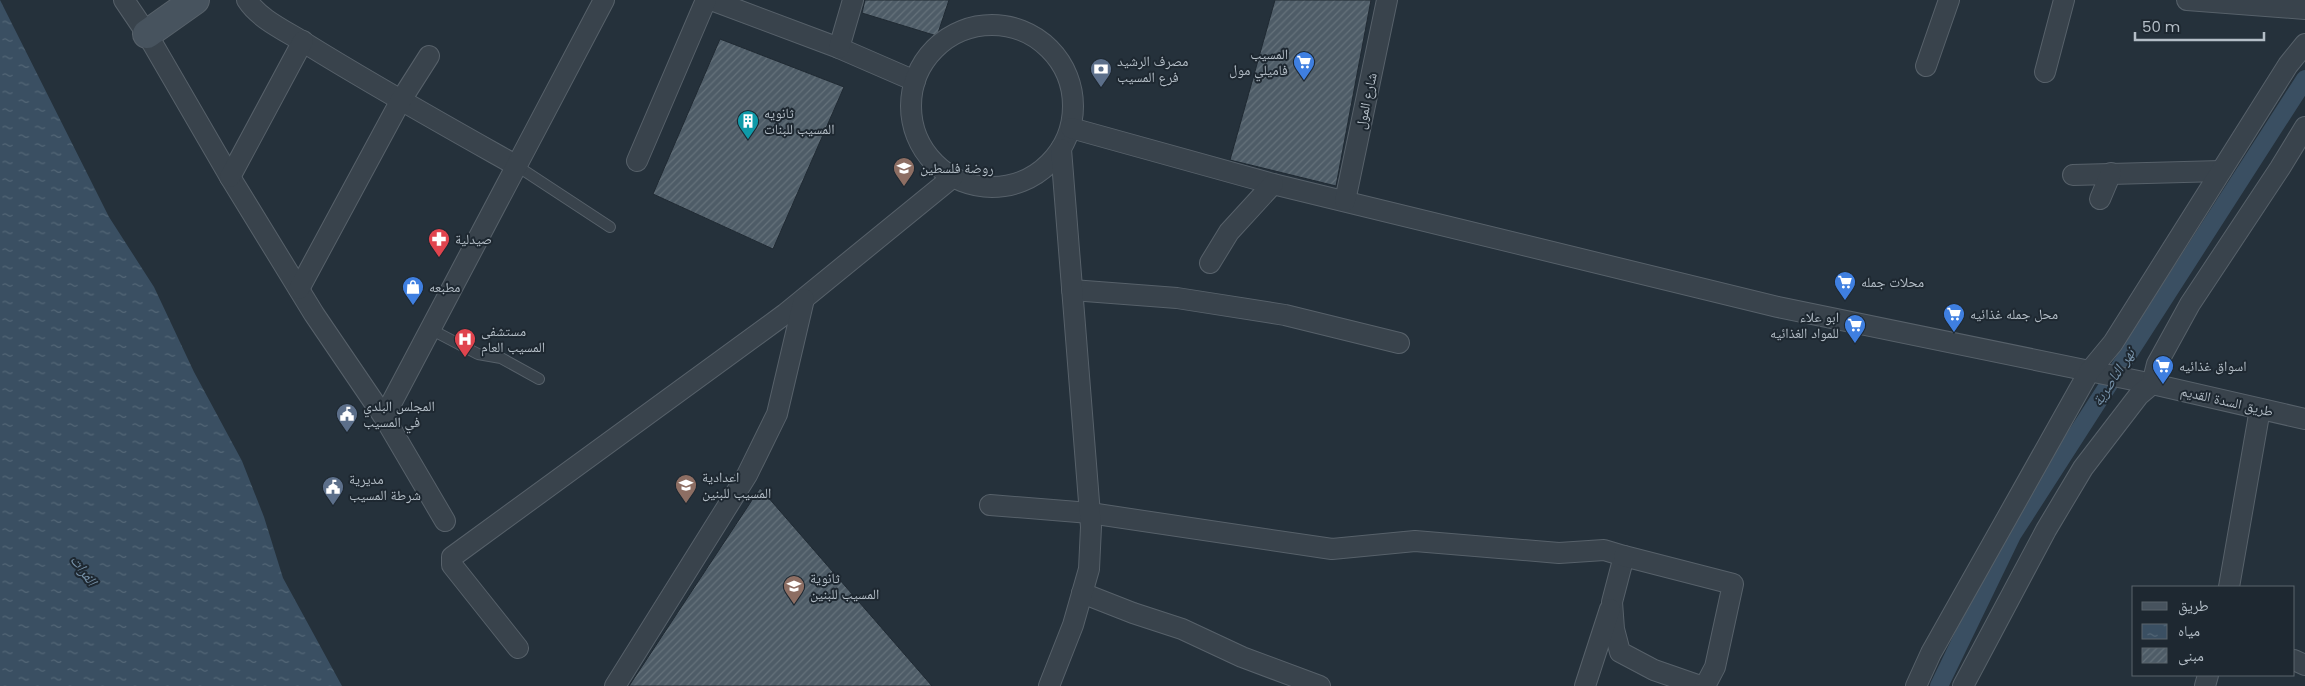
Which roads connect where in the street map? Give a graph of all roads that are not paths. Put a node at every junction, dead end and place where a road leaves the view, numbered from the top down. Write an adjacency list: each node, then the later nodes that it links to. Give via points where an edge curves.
1 (195, 0): 14 (street)
2 (247, 0): 15 (street, via 251,7)
3 (604, 0): 27 (street)
4 (706, 0): 26 (street)
5 (711, 0): 12 (street)
6 (853, 0): 17 (street)
7 (1386, 0): 35 (street, شارع المول)
8 (1949, 0): 19 (street)
9 (2064, 0): 20 (street)
10 (2187, 0): 13 (street)
11 (130, 2): 14 (street)
12 (732, 4): 17 (street)
13 (2305, 9)
14 (146, 34): 31 (street)
15 (303, 42): 22 (street); 31 (street)
16 (2305, 44): 28 (street)
17 (839, 48): 21 (street)
18 (429, 56): 22 (street)
19 (1926, 66)
20 (2045, 72)
21 (915, 81): 24 (street, via 928,56 949,37 974,26 1002,24 1029,32 1052,49 1067,72 1074,100); 32 (street, via 911,103 913,125 930,158)
22 (401, 100): 27 (street); 38 (street)
23 (2305, 127): 45 (street, via 2190,304)
24 (1071, 128): 25 (street); 33 (street, طريق السدة القديم)
25 (1061, 149): 32 (street, via 1048,165 1012,185 992,187); 39 (street)
26 (637, 161)
27 (517, 166): 36 (lane); 41 (street)
28 (2221, 171): 29 (street); 43 (street)
29 (2111, 173): 30 (street); 34 (street)
30 (2073, 175)
31 (230, 177): 38 (street)
32 (953, 177): 40 (street)
33 (1273, 184): 35 (street, طريق السدة القديم); 37 (street, via 1229,232)
34 (2100, 199)
35 (1345, 202): 43 (street, طريق السدة القديم, via 1778,307)
36 (610, 227)
37 (1210, 262)
38 (299, 289): 47 (street)
39 (1072, 290): 42 (street, via 1176,298 1285,315); 50 (street)
40 (804, 299): 56 (street, via 452,557 452,565); 57 (street, via 777,414 747,475)
41 (430, 329): 44 (lane, via 478,354 501,358); 47 (street)
42 (1399, 343)
43 (2094, 373): 45 (street, طريق السدة القديم); 63 (street, via 1936,645)
44 (539, 379)
45 (2150, 383): 46 (street, طريق السدة القديم); 64 (street, via 2083,468 2041,538)
46 (2260, 409): 48 (street, طريق السدة القديم); 53 (street)
47 (384, 417): 51 (street)
48 (2305, 419)
49 (990, 505): 50 (street)
50 (1090, 513): 52 (street, via 1332,549 1415,541 1559,553 1604,550); 54 (street, via 1088,569)
51 (445, 520)
52 (1624, 556): 55 (street); 62 (street, via 1733,584 1715,667)
53 (2229, 586)
54 (1082, 593): 58 (street); 59 (street, via 1182,629 1242,657)
55 (1612, 602): 60 (street); 61 (street, via 1620,652 1654,670)
56 (518, 648)
57 (615, 686)
58 (1049, 686)
59 (1320, 686)
60 (1584, 686)
61 (1700, 686)
62 (1705, 686)
63 (1916, 686)
64 (1963, 686)

